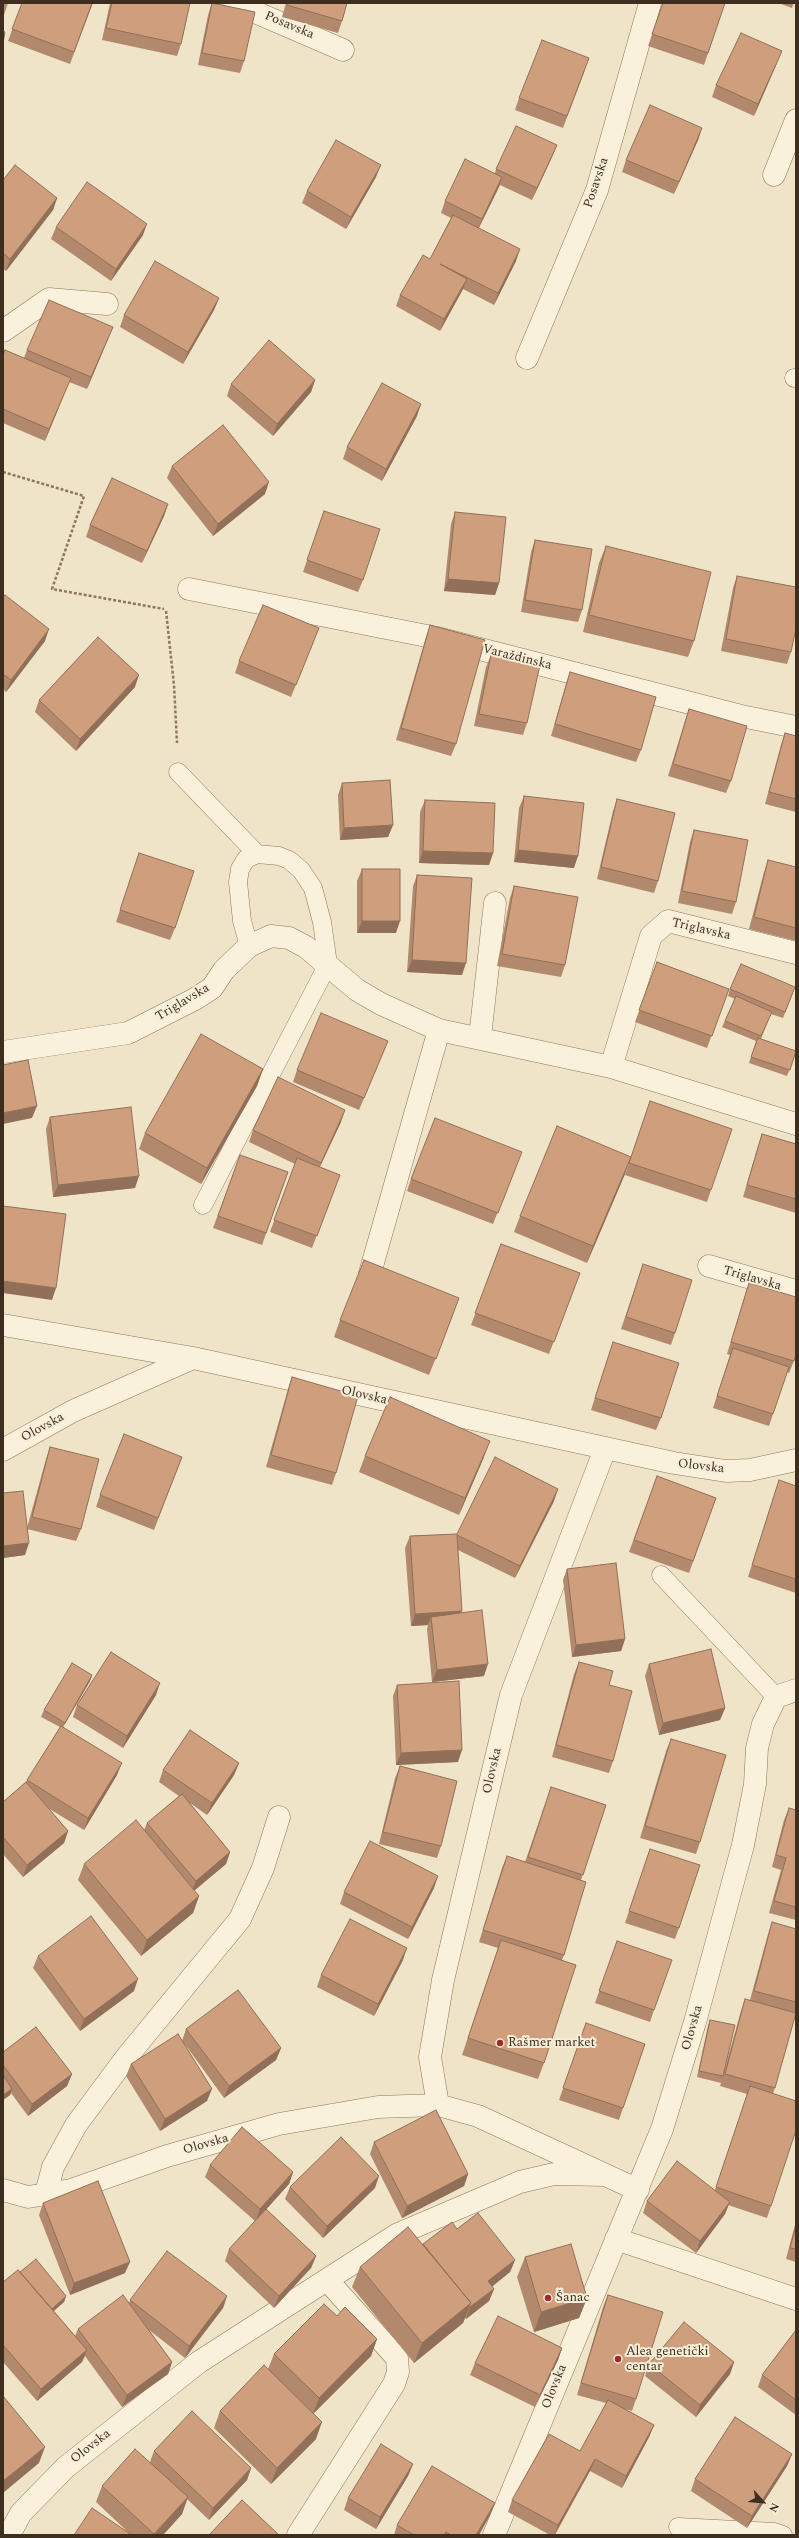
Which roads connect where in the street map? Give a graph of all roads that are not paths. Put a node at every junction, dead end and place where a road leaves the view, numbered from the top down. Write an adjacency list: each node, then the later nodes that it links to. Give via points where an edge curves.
1 (234, 3): 3 (street, Posavska)
2 (650, 3): 8 (street, Posavska, via 597,190)
3 (343, 50)
4 (796, 120): 5 (street)
5 (774, 175)
6 (107, 304): 7 (street, via 49,299)
7 (3, 331)
8 (527, 358)
9 (189, 589): 10 (street, Varaždinska, via 437,638 741,716)
10 (796, 727)
11 (178, 772): 12 (lane)
12 (257, 854): 14 (lane, via 246,859 240,869 238,882 242,921); 16 (lane, via 279,856 289,860 301,870 313,888 322,922)
13 (495, 903): 18 (street)
14 (249, 946): 16 (street, Triglavska, via 271,936 289,938); 19 (street, Triglavska, via 224,970 212,988 183,1006 128,1033)
15 (796, 953): 20 (street, Triglavska, via 668,921 651,936)
16 (328, 964): 17 (street, Triglavska, via 357,990 381,1004); 22 (lane)
17 (439, 1030): 18 (street, Triglavska); 24 (street)
18 (480, 1037): 20 (street, Triglavska)
19 (3, 1052)
20 (612, 1067): 21 (street, Triglavska)
21 (796, 1124)
22 (204, 1205)
23 (709, 1266): 25 (street, Triglavska)
24 (370, 1272)
25 (796, 1291)
26 (7, 1329): 27 (street, Olovska)
27 (193, 1358): 28 (street, Olovska); 29 (street, Olovska, via 73,1411)
28 (605, 1449): 30 (street, Olovska, via 674,1464 726,1471 750,1470); 35 (street, Olovska, via 511,1695 442,1988 430,2057)
29 (3, 1450)
30 (796, 1460)
31 (661, 1575): 33 (lane)
32 (796, 1690): 33 (street)
33 (776, 1697): 38 (street, Olovska, via 761,1730 743,1845 695,2022 662,2130)
34 (279, 1817): 39 (street, via 263,1868 240,1919 124,2059 76,2125 53,2167)
35 (438, 2105): 36 (street, Olovska, via 478,2116); 39 (street, Olovska, via 378,2107 279,2124 167,2156 71,2190)
36 (604, 2175): 38 (street, Olovska); 41 (street, Olovska, via 554,2174 520,2182 398,2234)
37 (3, 2190): 39 (street, Olovska, via 28,2197)
38 (638, 2190): 40 (street, Olovska)
39 (46, 2193)
40 (616, 2238): 42 (street); 46 (street, Olovska)
41 (326, 2280): 44 (street, Olovska, via 199,2362 66,2467 21,2513); 45 (street, via 397,2358 398,2372 394,2384)
42 (796, 2299)
43 (678, 2527): 47 (lane, via 774,2532)
44 (9, 2535)
45 (298, 2535)
46 (494, 2535)
47 (783, 2535)

